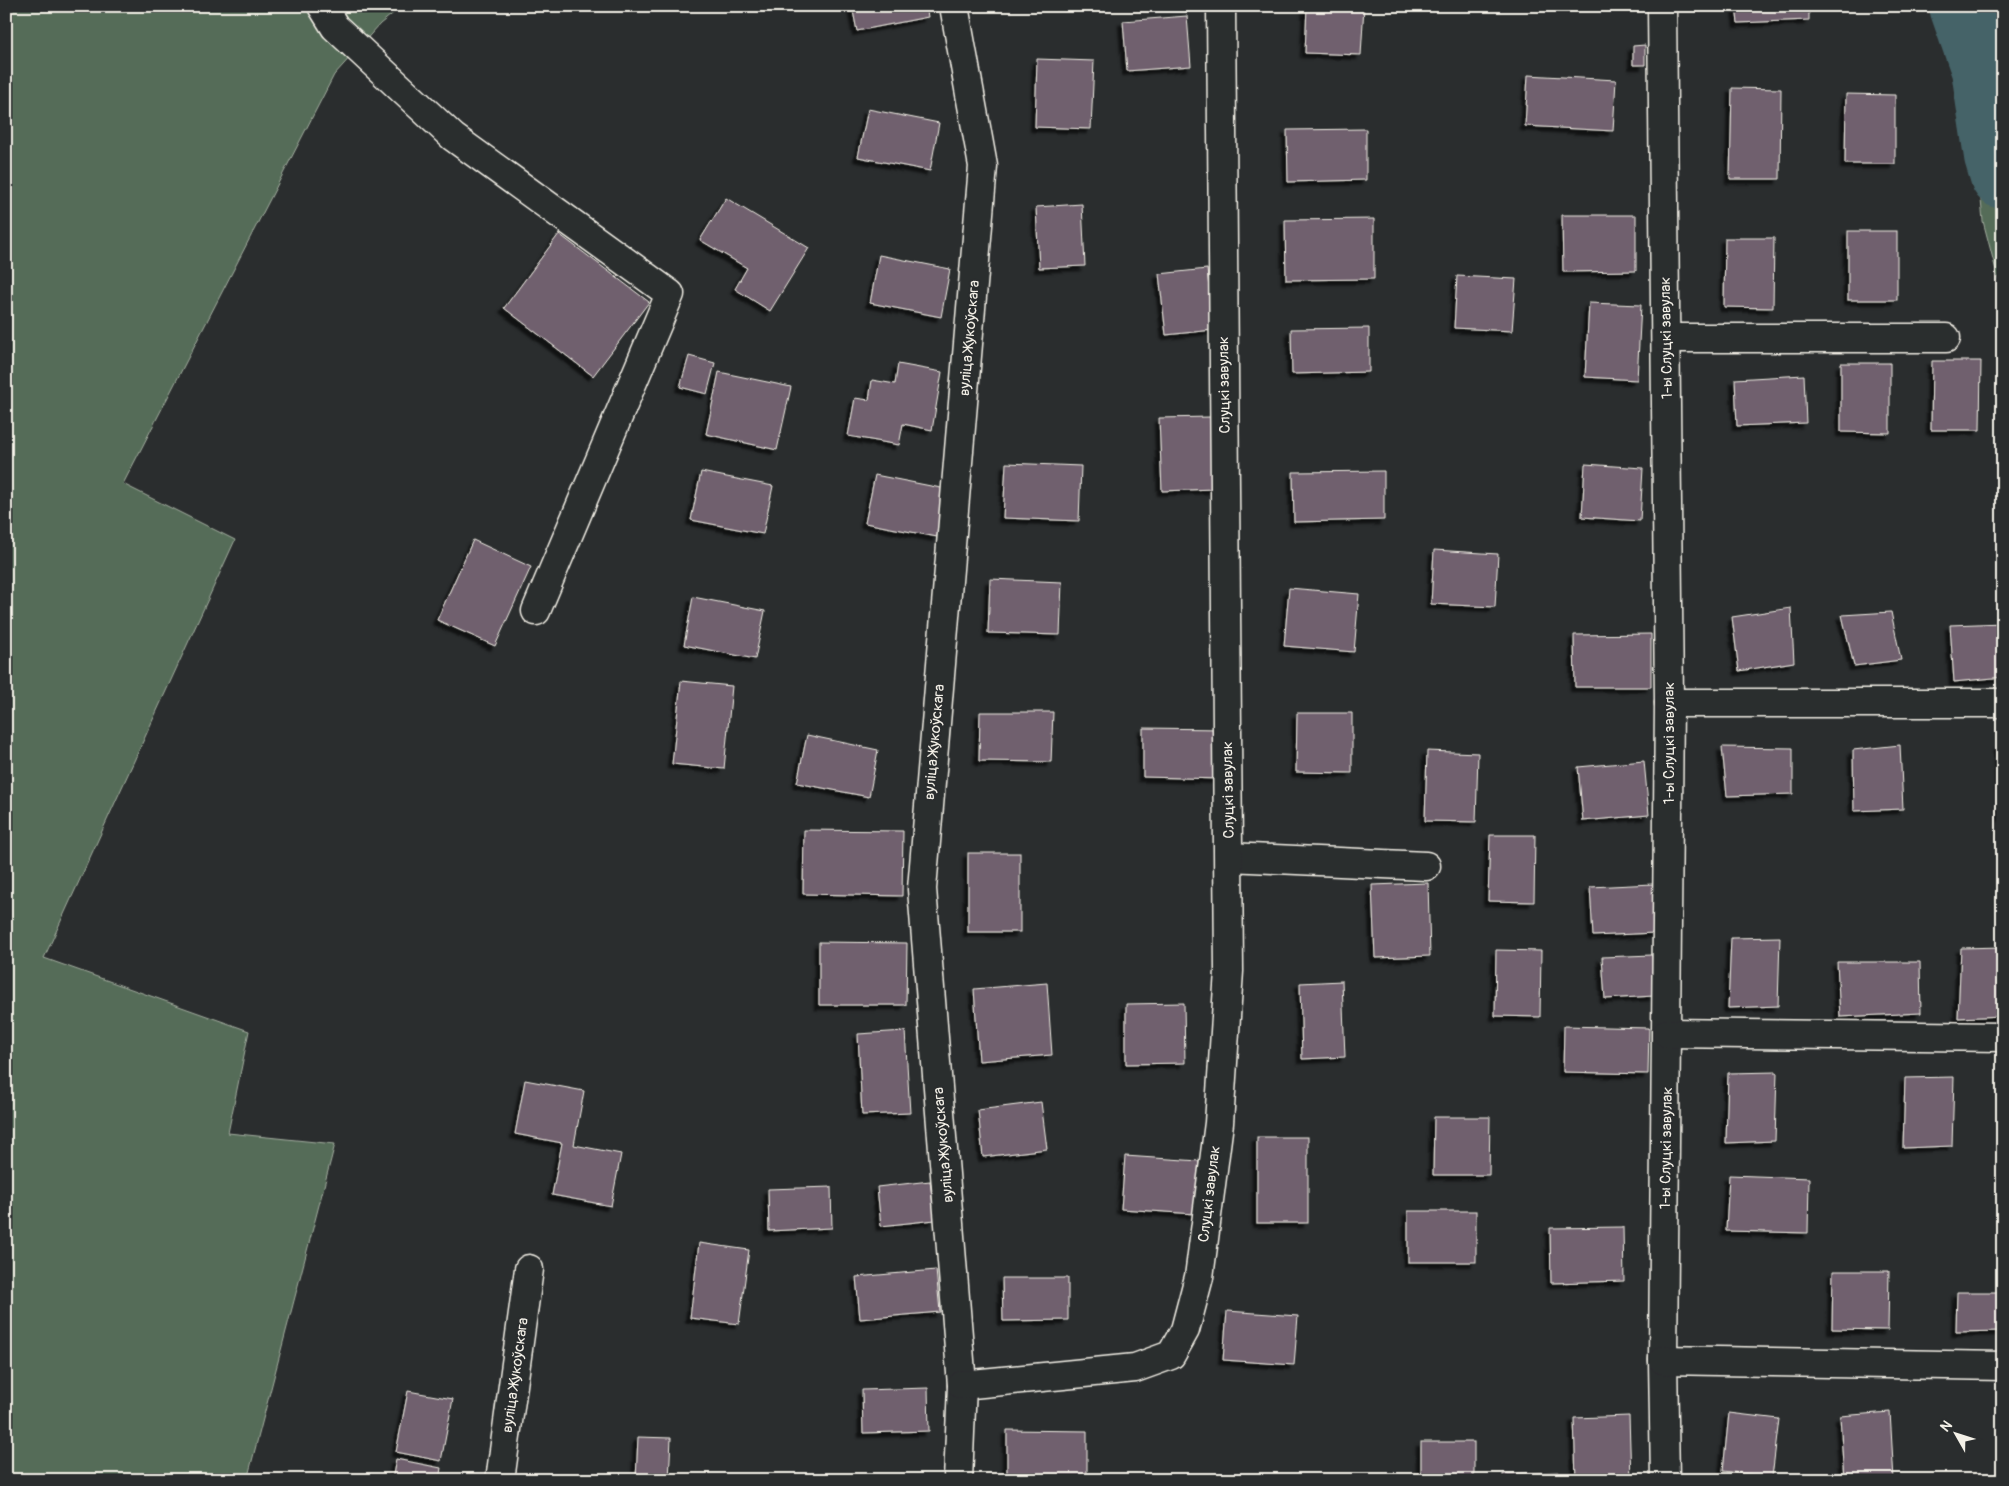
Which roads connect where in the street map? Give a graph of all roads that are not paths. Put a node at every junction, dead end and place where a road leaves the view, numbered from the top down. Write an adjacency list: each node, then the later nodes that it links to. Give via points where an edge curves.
1 (322, 6): 7 (street, via 335,27 454,137 670,294)
2 (954, 6): 17 (street, вуліца Жукоўскага, via 983,166 922,889)
3 (1221, 6): 10 (street, Слуцкі завулак)
4 (1662, 6): 5 (street, 1-ы Слуцкі завулак)
5 (1666, 338): 6 (street); 9 (street, 1-ы Слуцкі завулак)
6 (1946, 338)
7 (536, 611)
8 (2003, 702): 9 (street)
9 (1669, 703): 12 (street, 1-ы Слуцкі завулак)
10 (1229, 857): 11 (street); 17 (street, Слуцкі завулак, via 1229,971 1219,1123 1198,1277 1185,1330 1171,1356 1135,1368)
11 (1426, 866)
12 (1667, 1033): 13 (street); 15 (street, 1-ы Слуцкі завулак)
13 (2003, 1037)
14 (529, 1269): 18 (street, вуліца Жукоўскага)
15 (1663, 1360): 16 (street); 20 (street, 1-ы Слуцкі завулак)
16 (2003, 1366)
17 (962, 1385): 19 (street, вуліца Жукоўскага)
18 (500, 1480)
19 (958, 1480)
20 (1665, 1480)

